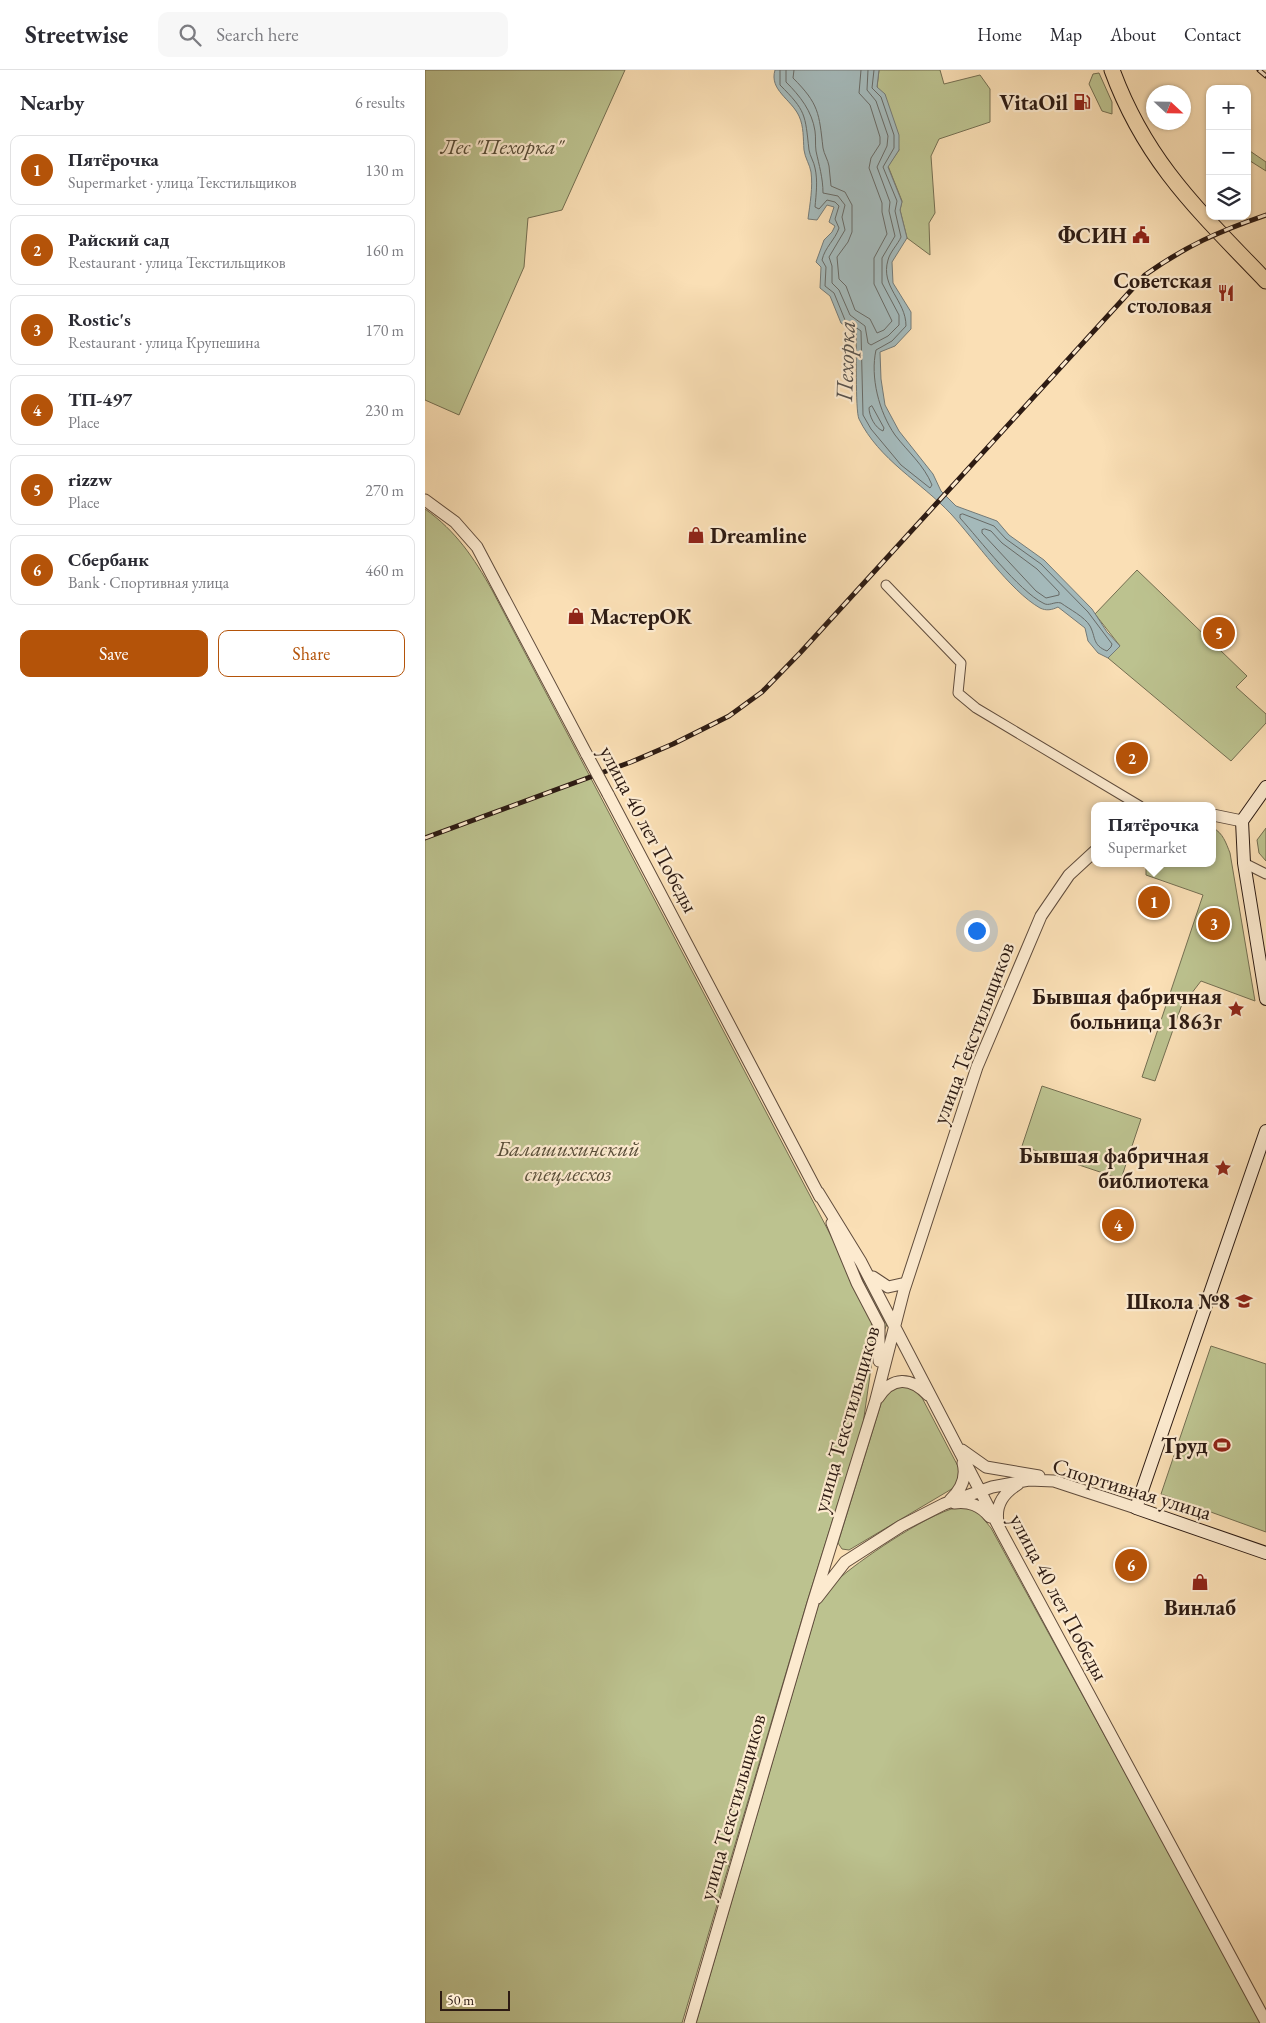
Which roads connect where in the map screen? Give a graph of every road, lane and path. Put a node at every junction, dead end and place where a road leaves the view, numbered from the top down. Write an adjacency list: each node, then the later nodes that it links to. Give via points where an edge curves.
1 (1112, 70): 2 (main road, via 1131,115 1164,170)
2 (1266, 281)
3 (426, 500): 14 (street, улица 40 лет Победы, bridge, via 455,522 477,547)
4 (886, 585): 6 (street, via 961,663 959,693 976,708)
5 (1266, 787): 8 (main road)
6 (1133, 802)
7 (1216, 816): 8 (street)
8 (1242, 821): 10 (main road)
9 (1091, 855): 16 (street, улица Текстильщиков, via 1069,875 1041,916 977,1067)
10 (1244, 863): 11 (street); 12 (main road)
11 (1266, 874)
12 (1266, 999)
13 (1266, 1131): 25 (main road)
14 (818, 1192): 15 (street, улица 40 лет Победы); 19 (street, улица 40 лет Победы, via 879,1326)
15 (861, 1262): 16 (street, via 881,1285 893,1288); 17 (street, улица 40 лет Победы)
16 (906, 1283): 17 (street, улица Текстильщиков)
17 (894, 1323): 18 (street, улица 40 лет Победы); 19 (street, улица Текстильщиков)
18 (934, 1402): 19 (street, via 917,1386 901,1380 887,1386); 20 (street, улица 40 лет Победы)
19 (875, 1403): 27 (street, улица Текстильщиков)
20 (954, 1441): 22 (street, via 986,1467); 23 (street, улица 40 лет Победы); 24 (street, via 964,1466 964,1478 959,1491)
21 (1029, 1480): 22 (street, Спортивная улица); 23 (street, Спортивная улица); 26 (street, via 1012,1488 1000,1501 997,1514)
22 (1054, 1481): 25 (street, Спортивная улица)
23 (980, 1491): 24 (street, Спортивная улица); 26 (street, улица 40 лет Победы)
24 (944, 1504): 26 (street, via 965,1502 979,1506); 29 (street, Спортивная улица, via 901,1526)
25 (1136, 1508): 28 (main road, Спортивная улица)
26 (1002, 1533): 31 (street, улица 40 лет Победы)
27 (831, 1545): 29 (street, via 831,1557); 30 (street, улица Текстильщиков)
28 (1266, 1553)
29 (845, 1562): 30 (street, Спортивная улица)
30 (813, 1603): 32 (street, улица Текстильщиков)
31 (1266, 2022)
32 (690, 2023)

